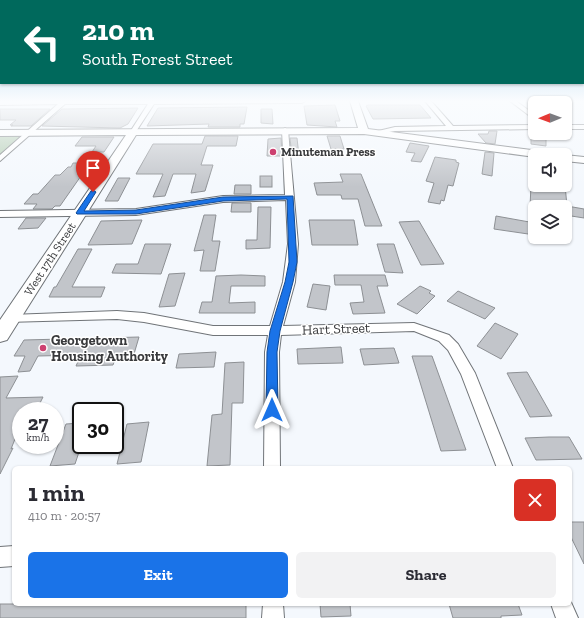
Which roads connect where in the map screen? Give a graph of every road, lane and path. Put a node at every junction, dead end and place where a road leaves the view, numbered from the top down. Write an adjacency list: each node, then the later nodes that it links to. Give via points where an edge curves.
1 (32, 130): 8 (street)
2 (285, 130): 4 (main road); 5 (main road); 13 (street)
3 (390, 130): 6 (street)
4 (364, 131): 6 (main road)
5 (133, 132): 8 (main road); 14 (main road, West 17th Street)
6 (377, 132): 9 (main road)
7 (0, 133): 8 (main road)
8 (29, 133): 10 (street)
9 (528, 152)
10 (0, 159)
11 (572, 159): 12 (main road)
12 (584, 160)
13 (290, 197): 14 (street, via 223,199 136,212); 17 (street, via 293,262)
14 (80, 213): 15 (street); 16 (main road, West 17th Street)
15 (0, 214)
16 (10, 320): 17 (street, Hart Street, via 131,316 208,331); 18 (main road, West 17th Street)
17 (275, 331): 19 (street, via 272,352); 20 (street, Hart Street, via 414,327 444,338 453,347 468,373)
18 (0, 335)
19 (272, 466)
20 (505, 466)
21 (0, 556): 22 (street)
22 (12, 556)
23 (273, 606): 25 (street)
24 (562, 606): 26 (street)
25 (273, 618)
26 (567, 618)

